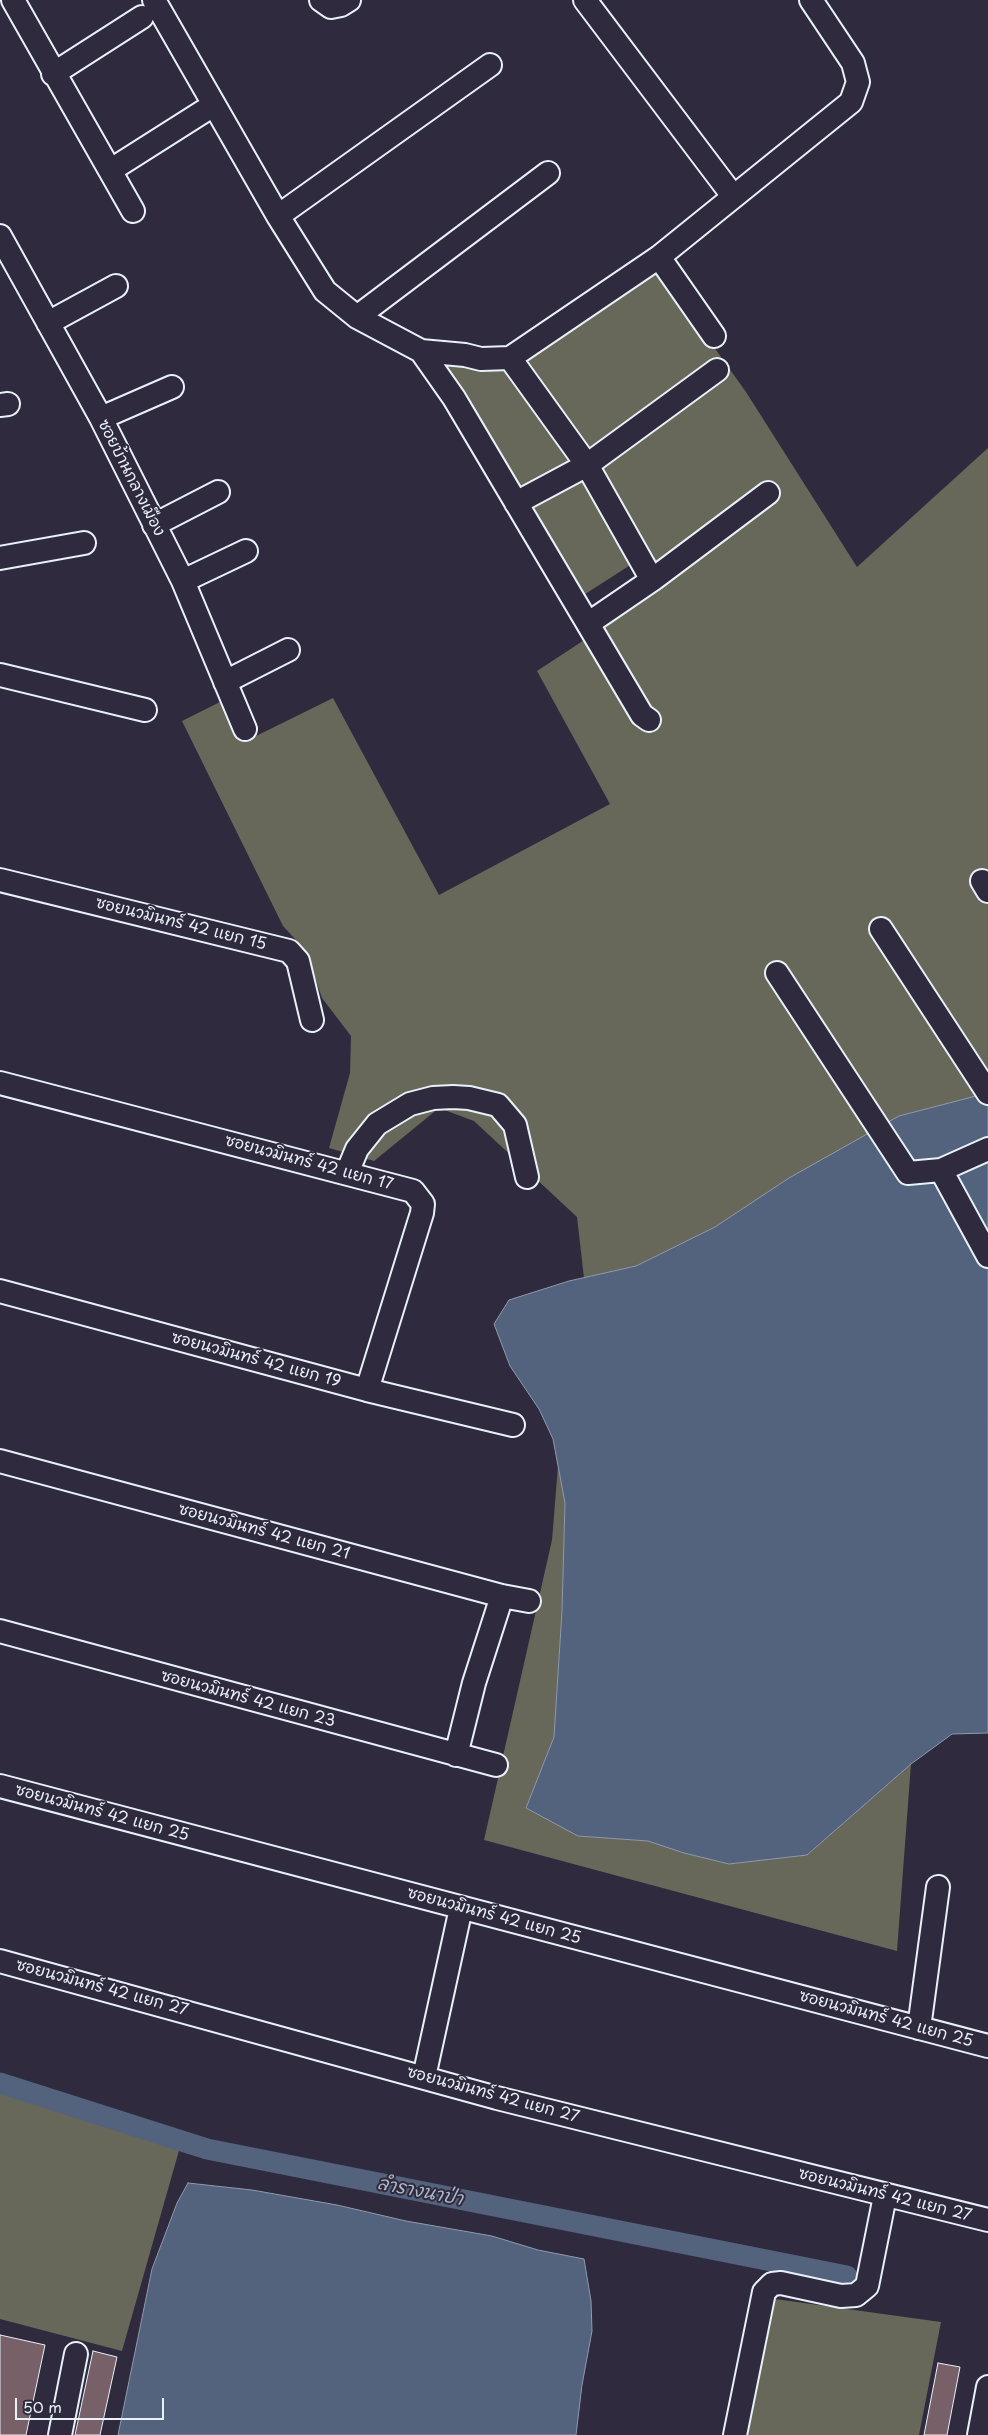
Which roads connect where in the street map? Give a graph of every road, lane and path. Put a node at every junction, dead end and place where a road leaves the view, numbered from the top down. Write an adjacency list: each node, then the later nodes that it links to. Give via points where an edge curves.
1 (13, 0): 8 (street)
2 (321, 0): 3 (street, via 331,7)
3 (348, 0)
4 (585, 0): 12 (street)
5 (811, 0): 12 (street, via 853,63 858,82 851,102)
6 (148, 8): 8 (street); 14 (street)
7 (490, 64): 14 (street)
8 (53, 74): 10 (street)
9 (204, 110): 10 (street)
10 (112, 170): 13 (street)
11 (548, 172): 18 (street)
12 (733, 196): 16 (street)
13 (133, 211)
14 (278, 216): 18 (street, via 325,291)
15 (0, 236): 19 (street, ซอยบ้านกลางเมือง)
16 (659, 257): 20 (street); 22 (street)
17 (116, 286): 19 (street)
18 (357, 317): 21 (street)
19 (48, 323): 25 (street, ซอยบ้านกลางเมือง)
20 (714, 336)
21 (421, 350): 22 (street, via 481,359); 29 (street, via 454,398)
22 (510, 358): 26 (street)
23 (717, 370): 26 (street)
24 (172, 387): 25 (street)
25 (101, 418): 30 (street, ซอยบ้านกลางเมือง)
26 (586, 464): 29 (street); 34 (street)
27 (218, 492): 30 (street)
28 (768, 492): 34 (street)
29 (516, 503): 36 (street)
30 (154, 525): 35 (street, ซอยบ้านกลางเมือง)
31 (84, 543): 33 (street)
32 (246, 551): 35 (street)
33 (0, 558)
34 (652, 580): 36 (street)
35 (183, 581): 39 (street, ซอยบ้านกลางเมือง)
36 (589, 623): 41 (street, via 642,715)
37 (288, 650): 39 (street)
38 (0, 675): 40 (street)
39 (225, 682): 42 (street, ซอยบ้านกลางเมือง)
40 (145, 710)
41 (649, 720)
42 (244, 729)
43 (0, 880): 46 (street, ซอยนวมินทร์ 42 แยก 15, via 289,951 298,961)
44 (881, 929): 48 (street)
45 (777, 973): 50 (street, via 908,1173)
46 (312, 1020)
47 (0, 1083): 51 (street, ซอยนวมินทร์ 42 แยก 17)
48 (988, 1093)
49 (988, 1148): 50 (street)
50 (941, 1170): 53 (street)
51 (347, 1173): 52 (street, via 357,1149 377,1124 410,1104 453,1097 498,1105 515,1125); 55 (street, ซอยนวมินทร์ 42 แยก 17, via 413,1191 422,1204 422,1213)
52 (527, 1177)
53 (988, 1256)
54 (0, 1291): 55 (street, ซอยนวมินทร์ 42 แยก 19)
55 (367, 1390): 56 (street, ซอยนวมินทร์ 42 แยก 19)
56 (513, 1425)
57 (0, 1462): 58 (street, ซอยนวมินทร์ 42 แยก 21)
58 (502, 1596): 59 (street, ซอยนวมินทร์ 42 แยก 21); 61 (street, via 474,1683)
59 (529, 1601)
60 (0, 1631): 61 (street, ซอยนวมินทร์ 42 แยก 23)
61 (456, 1755): 62 (street, ซอยนวมินทร์ 42 แยก 23)
62 (496, 1765)
63 (0, 1786): 65 (street, ซอยนวมินทร์ 42 แยก 25)
64 (938, 1887): 67 (street)
65 (461, 1908): 67 (street, ซอยนวมินทร์ 42 แยก 25); 69 (street)
66 (0, 1961): 69 (street, ซอยนวมินทร์ 42 แยก 27)
67 (919, 2028): 68 (street, ซอยนวมินทร์ 42 แยก 25)
68 (988, 2046)
69 (424, 2077): 70 (street, ซอยนวมินทร์ 42 แยก 27)
70 (885, 2196): 71 (street, ซอยนวมินทร์ 42 แยก 27); 75 (street, via 867,2286 856,2295 841,2296 781,2283 772,2284 764,2292)
71 (988, 2220)
72 (76, 2354): 74 (street)
73 (988, 2387): 76 (street)
74 (60, 2435)
75 (735, 2435)
76 (979, 2435)

